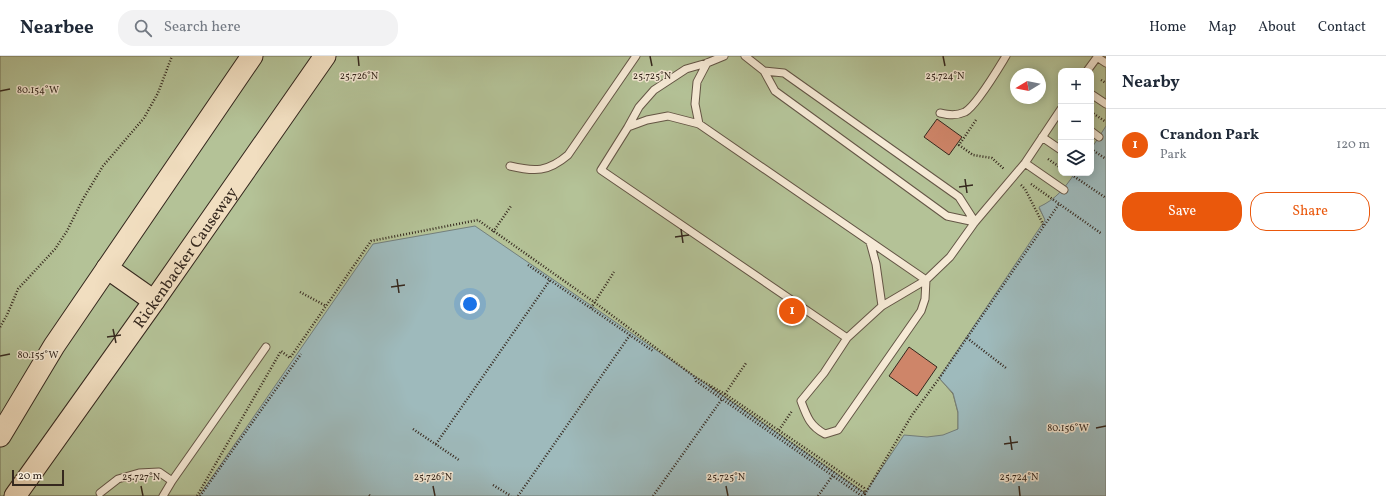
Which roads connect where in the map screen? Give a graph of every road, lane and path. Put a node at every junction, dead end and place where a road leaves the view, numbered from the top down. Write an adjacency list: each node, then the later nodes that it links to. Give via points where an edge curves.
1 (172, 56): 57 (path, via 158,93 144,118 103,166 55,249 18,289)
2 (252, 56): 47 (main road)
3 (325, 56): 52 (main road, Rickenbacker Causeway)
4 (636, 56): 32 (lane, via 568,155 558,164 545,169 528,170)
5 (724, 56): 9 (lane)
6 (744, 56): 12 (lane)
7 (1006, 56): 17 (lane, via 965,112 953,116)
8 (1097, 56): 10 (lane); 11 (lane)
9 (707, 63): 22 (lane, via 697,82 695,104); 23 (lane, via 686,69 654,90)
10 (1106, 63)
11 (1089, 68)
12 (764, 71): 41 (lane, via 775,91 947,216); 41 (lane, via 784,73 959,197)
13 (1101, 80): 14 (path)
14 (1106, 83)
15 (1094, 96): 16 (lane)
16 (1106, 104)
17 (940, 114)
18 (1058, 114): 25 (lane)
19 (1094, 114): 21 (path)
20 (976, 120): 35 (path, via 959,145 973,155 992,158)
21 (1106, 122)
22 (699, 124): 23 (lane, via 668,116); 45 (lane)
23 (628, 127): 59 (lane, via 601,170)
24 (1094, 133): 26 (lane)
25 (1042, 137): 27 (lane); 31 (lane)
26 (1099, 137)
27 (1058, 148)
28 (1094, 151): 30 (path)
29 (1048, 159): 33 (path)
30 (1106, 160)
31 (1025, 163): 35 (lane); 37 (lane)
32 (510, 166)
33 (1058, 166)
34 (1073, 176): 38 (path)
35 (1012, 177): 41 (lane); 42 (path, via 1025,189)
36 (1031, 184): 39 (path)
37 (1064, 190)
38 (1106, 198)
39 (1059, 204): 42 (path); 44 (path)
40 (511, 206): 43 (path)
41 (974, 222): 50 (lane, via 950,258)
42 (1044, 226): 60 (path)
43 (493, 232): 53 (path); 54 (path, via 478,220 372,241)
44 (1102, 234)
45 (870, 242): 50 (lane); 55 (lane)
46 (528, 265): 49 (path)
47 (106, 268): 52 (main road); 73 (main road, via 54,346)
48 (614, 272): 53 (path)
49 (550, 280): 56 (path); 74 (path)
50 (926, 280): 55 (lane); 69 (lane, via 925,299 921,311 838,430 825,434 816,429 807,417)
51 (300, 292): 54 (path)
52 (154, 300): 81 (main road, Rickenbacker Causeway)
53 (594, 302): 56 (path); 66 (path)
54 (326, 306): 83 (path, via 290,358 281,351)
55 (882, 306): 59 (lane)
56 (591, 308): 58 (path)
57 (0, 327)
58 (630, 335): 62 (path); 86 (path)
59 (847, 338): 69 (lane, via 824,373)
60 (967, 338): 65 (path); 80 (path, via 912,415)
61 (266, 347): 77 (lane)
62 (654, 351)
63 (301, 354): 84 (path)
64 (746, 363): 67 (path)
65 (1006, 368)
66 (695, 377): 67 (path); 68 (path, via 696,381); 80 (path)
67 (725, 394): 71 (path)
68 (722, 399): 72 (path); 87 (path)
69 (801, 401): 71 (path, via 793,408)
70 (413, 429): 74 (path)
71 (779, 430): 72 (path); 80 (path, via 864,488)
72 (775, 435): 76 (path)
73 (0, 436)
74 (436, 444): 75 (path)
75 (459, 460)
76 (833, 475): 80 (path); 88 (path)
77 (172, 481): 79 (lane, via 160,472 139,473 118,479); 82 (lane)
78 (493, 485): 85 (path)
79 (100, 493)
80 (863, 495)
81 (15, 496)
82 (163, 496)
83 (197, 496)
84 (200, 496)
85 (511, 496)
86 (518, 496)
87 (653, 496)
88 (818, 496)

